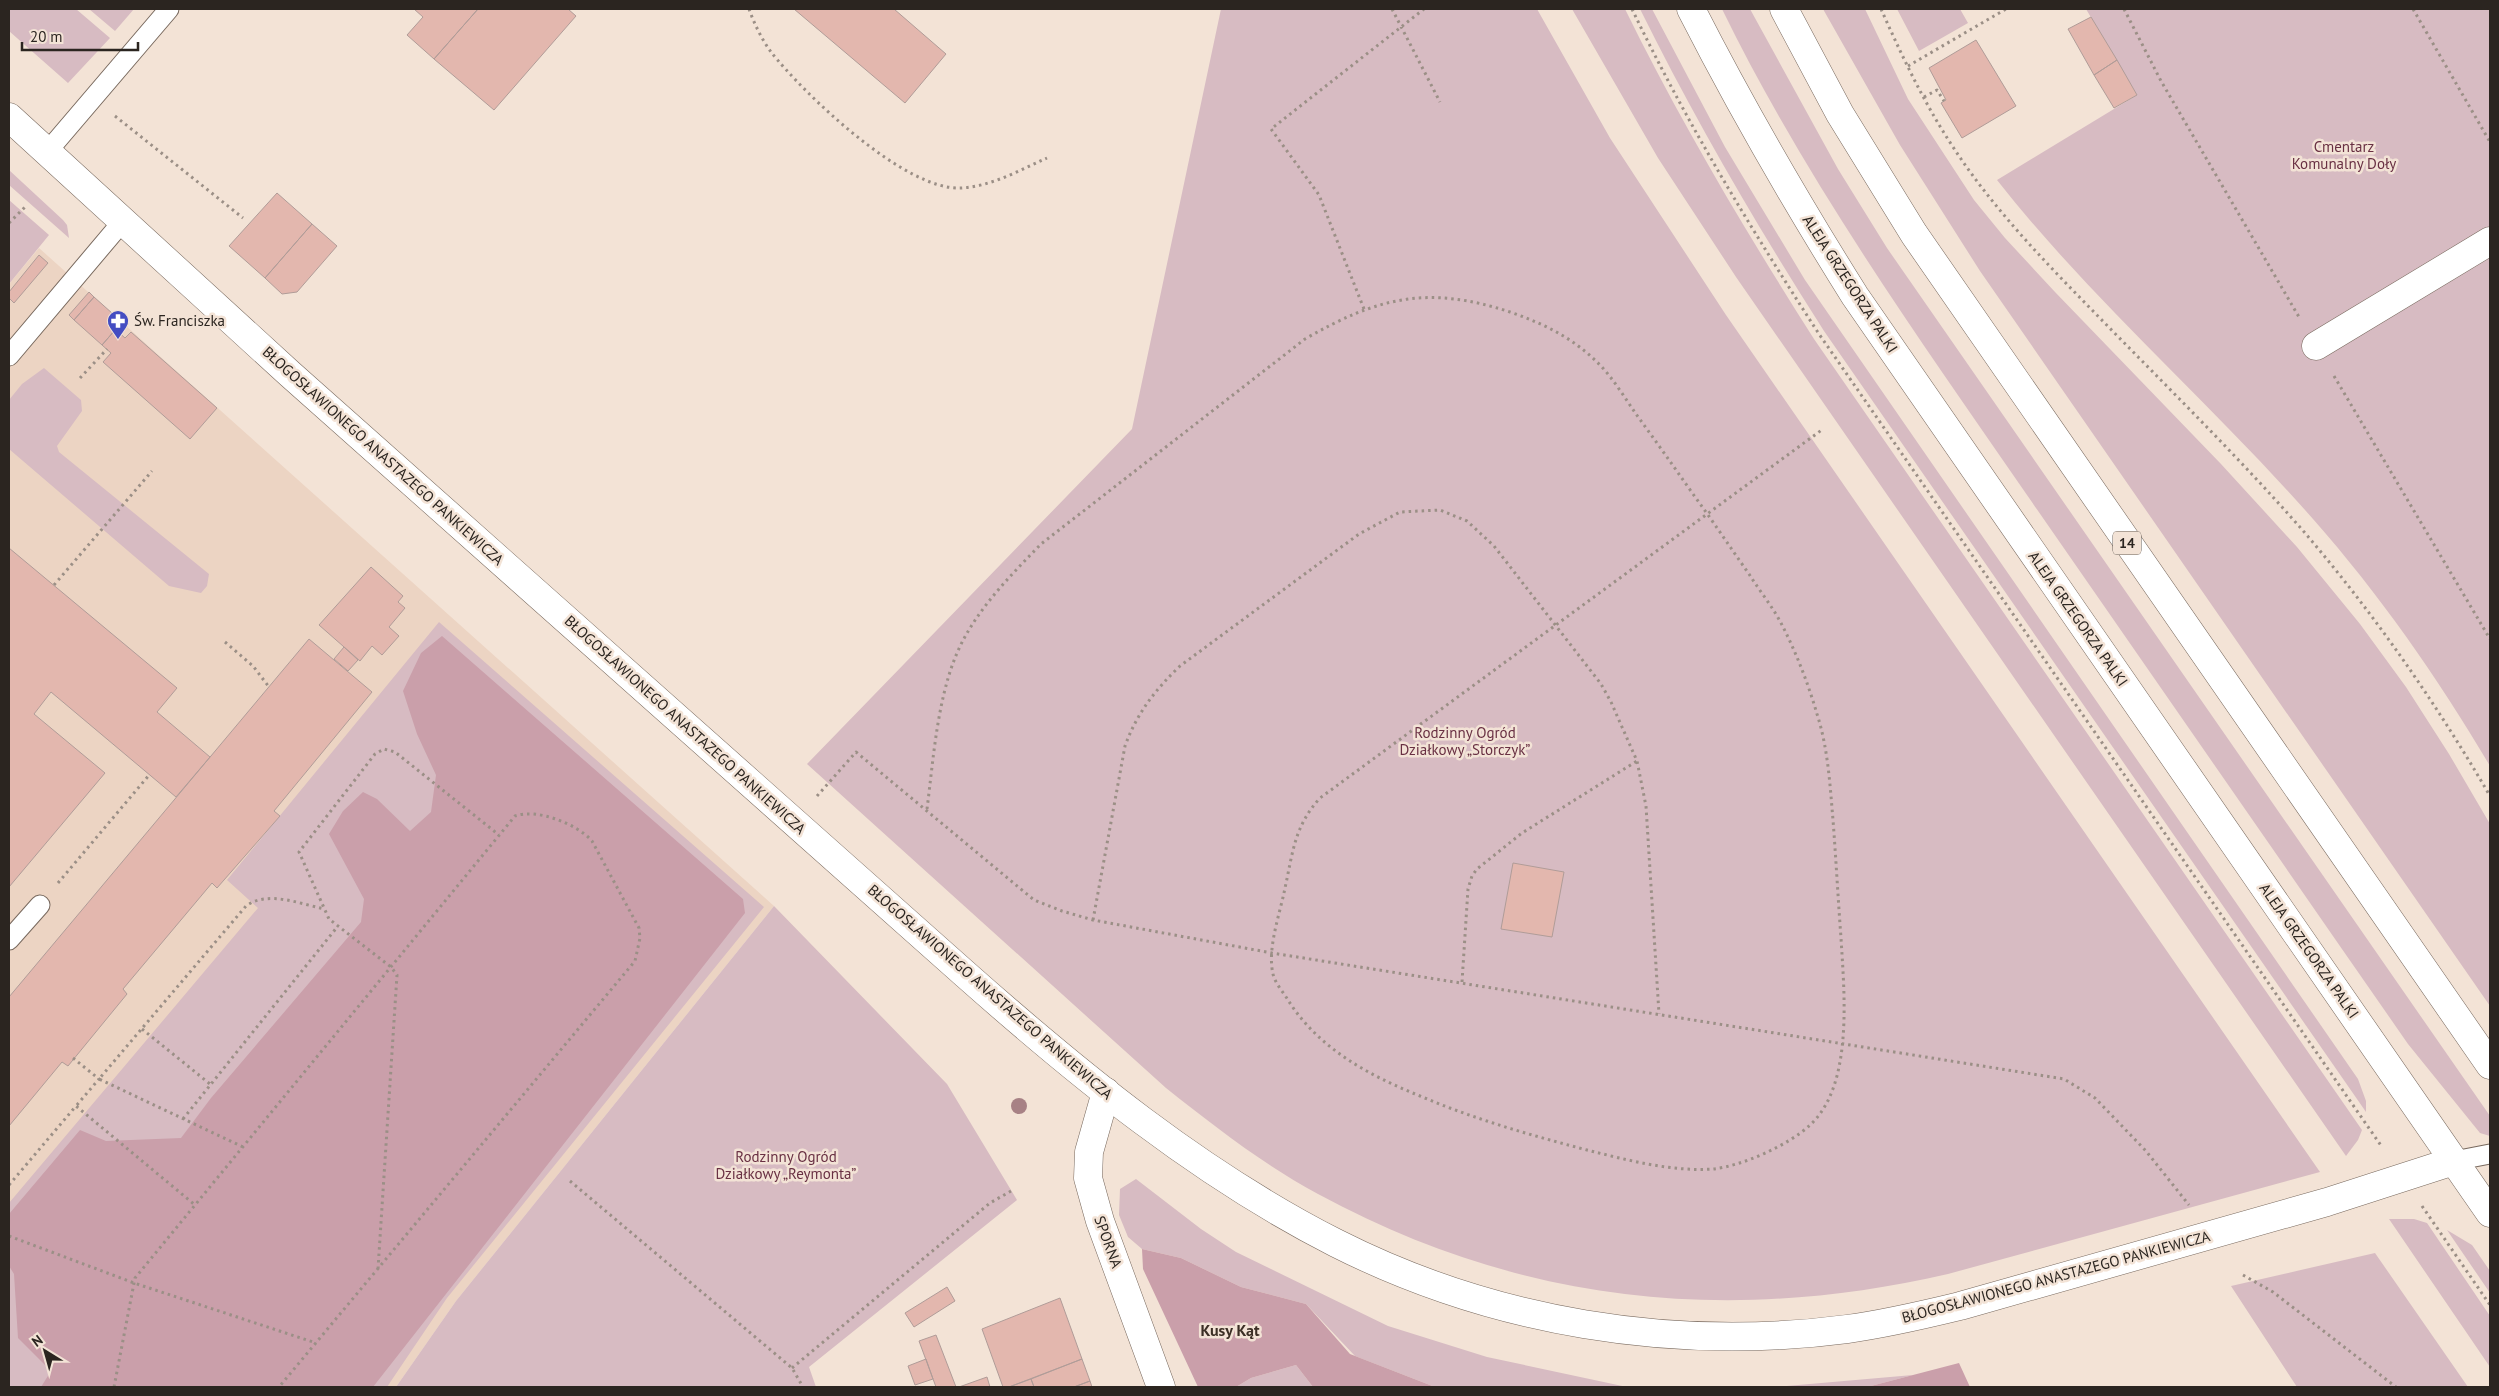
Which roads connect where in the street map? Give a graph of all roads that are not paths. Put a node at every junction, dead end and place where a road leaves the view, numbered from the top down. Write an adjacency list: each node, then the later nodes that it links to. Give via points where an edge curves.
1 (170, 9): 5 (lane)
2 (1691, 9): 15 (street, ALEJA GRZEGORZA PALKI, via 1777,169 1855,296)
3 (1784, 9): 12 (street, 14, via 1840,114 1919,242)
4 (9, 117): 5 (street, BŁOGOSŁAWIONEGO ANASTAZEGO PANKIEWICZA)
5 (47, 152): 6 (street, BŁOGOSŁAWIONEGO ANASTAZEGO PANKIEWICZA)
6 (123, 221): 9 (lane); 13 (street, BŁOGOSŁAWIONEGO ANASTAZEGO PANKIEWICZA, via 297,380 1006,1010)
7 (2490, 241): 8 (street)
8 (2316, 346)
9 (9, 356)
10 (40, 904): 11 (lane)
11 (9, 940)
12 (2490, 1065)
13 (1106, 1092): 15 (street, BŁOGOSŁAWIONEGO ANASTAZEGO PANKIEWICZA, via 1209,1167 1288,1217 1385,1266 1480,1300 1543,1316 1652,1333 1777,1334 1846,1329 1904,1319 2204,1237 2404,1179); 17 (street, SPORNA, via 1088,1152 1088,1178 1100,1221)
14 (2490, 1154): 15 (lane)
15 (2454, 1161): 16 (street, ALEJA GRZEGORZA PALKI)
16 (2490, 1213)
17 (1161, 1387)

